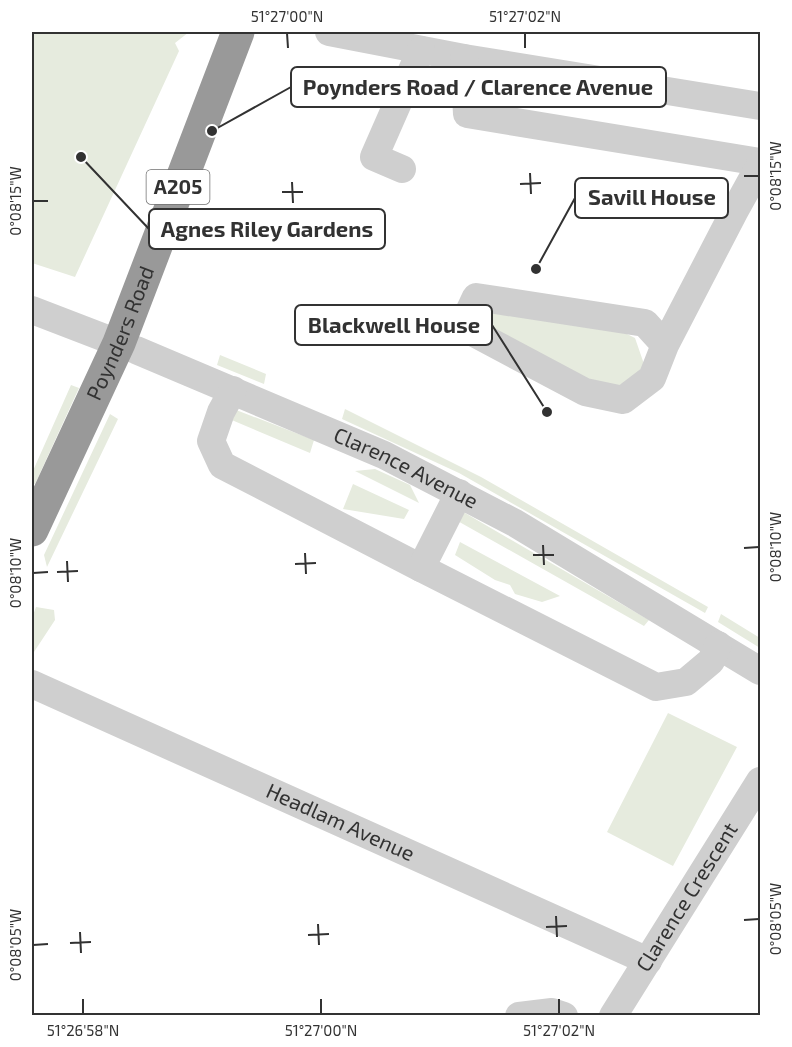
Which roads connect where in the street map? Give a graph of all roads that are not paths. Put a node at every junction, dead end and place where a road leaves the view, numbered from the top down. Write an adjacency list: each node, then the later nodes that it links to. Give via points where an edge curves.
1 (238, 32): 9 (highway, Poynders Road / A205)
2 (329, 32): 3 (street)
3 (421, 50): 4 (street); 7 (street, via 374,157)
4 (464, 58): 5 (street); 6 (street, via 467,114)
5 (760, 106)
6 (760, 163): 10 (street)
7 (402, 170)
8 (32, 310): 9 (street, Clarence Avenue)
9 (119, 343): 11 (street, Clarence Avenue); 13 (highway, Poynders Road / A205)
10 (665, 345): 10 (street, via 652,378 623,400 585,392 472,332 468,314 476,297 645,323)
11 (233, 390): 12 (street, Clarence Avenue, via 349,439); 14 (street, via 211,441 222,465)
12 (459, 494): 14 (street); 15 (street, Clarence Avenue, via 560,549)
13 (32, 530)
14 (421, 568): 15 (street, via 656,687 686,682 711,661)
15 (718, 645): 16 (street, Clarence Avenue)
16 (760, 671)
17 (32, 684): 19 (street, Headlam Avenue)
18 (760, 781): 19 (street, Clarence Crescent)
19 (648, 961): 22 (street, Clarence Crescent)
20 (519, 1016): 21 (street, via 552,1012)
21 (564, 1016)
22 (613, 1016)

